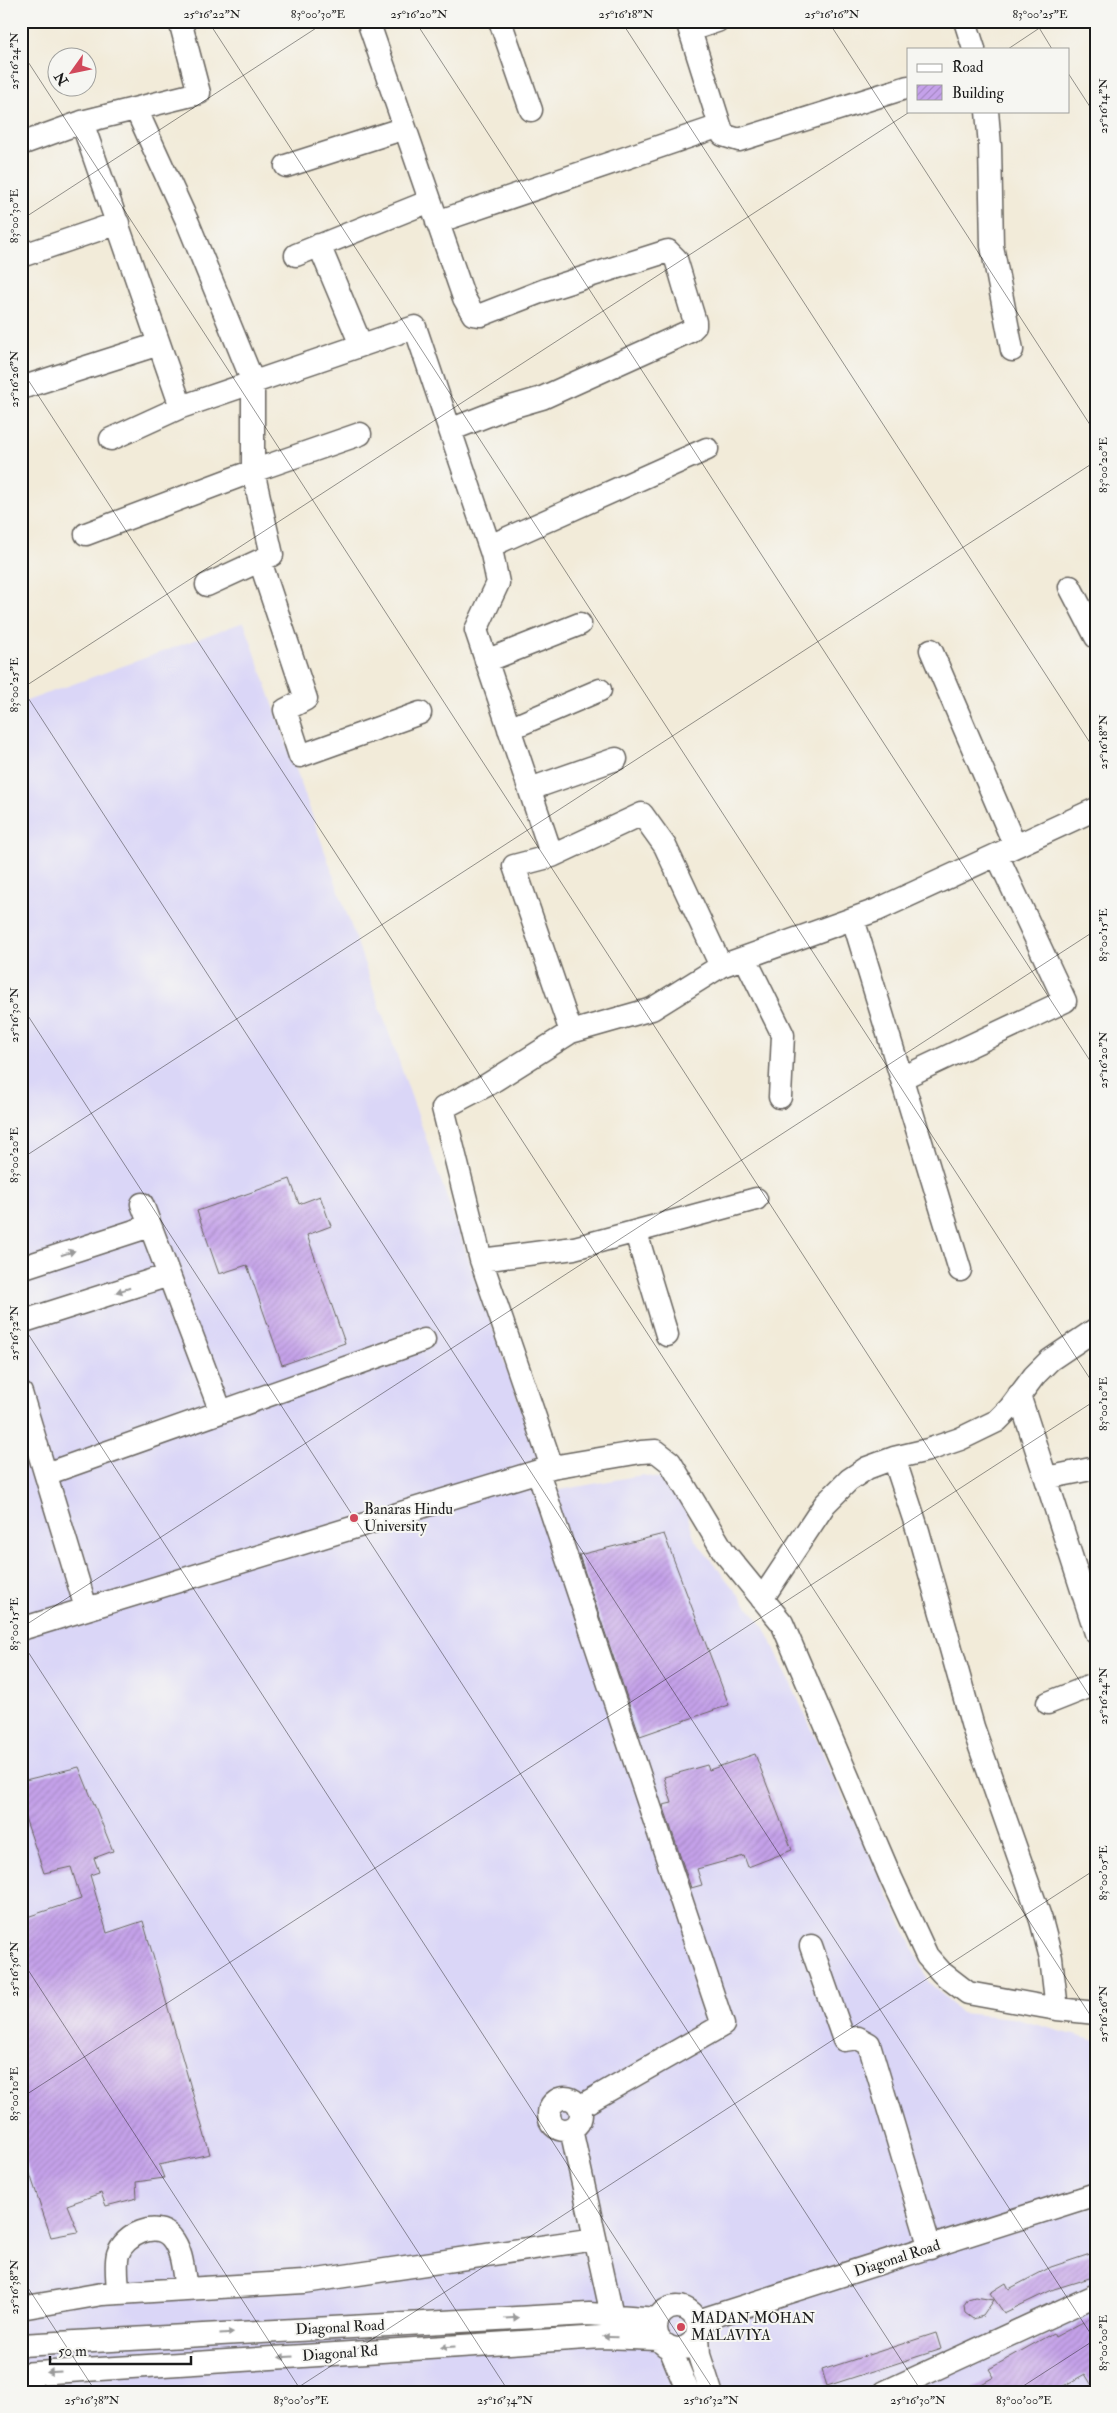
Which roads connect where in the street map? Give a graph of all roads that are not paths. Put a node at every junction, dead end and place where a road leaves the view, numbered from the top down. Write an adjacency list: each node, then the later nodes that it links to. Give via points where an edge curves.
1 (180, 21): 9 (street, via 200,94)
2 (368, 21): 14 (street)
3 (500, 21): 10 (street)
4 (717, 21): 6 (street)
5 (965, 21): 7 (street)
6 (689, 26): 13 (street)
7 (974, 48)
8 (907, 88): 13 (street, via 739,140 723,135)
9 (136, 109): 12 (street); 26 (street, via 188,223)
10 (532, 110)
11 (986, 112): 25 (street, via 992,246)
12 (82, 122): 15 (street); 19 (street)
13 (720, 126): 18 (street)
14 (404, 128): 16 (street); 17 (street)
15 (21, 144)
16 (286, 166)
17 (430, 200): 18 (street); 20 (street)
18 (437, 222): 29 (street, via 464,298 473,314 481,315 545,290 668,250 676,259 695,322 694,329 682,335 542,398)
19 (118, 223): 22 (street); 23 (street)
20 (319, 245): 21 (street); 24 (street)
21 (296, 255)
22 (21, 256)
23 (159, 344): 27 (street); 28 (street)
24 (360, 346): 26 (street); 29 (street, via 415,327)
25 (1012, 350)
26 (253, 382): 28 (street); 33 (street)
27 (21, 388)
28 (181, 407): 31 (street)
29 (450, 430): 35 (street)
30 (360, 434): 33 (street)
31 (111, 439)
32 (707, 450): 35 (street)
33 (252, 471): 34 (street); 36 (street, via 272,555)
34 (86, 534)
35 (490, 546): 42 (street, via 498,583 476,630)
36 (260, 561): 37 (street); 44 (street, via 306,699 285,710 300,756)
37 (207, 585)
38 (1070, 587): 40 (street)
39 (580, 624): 42 (street)
40 (1096, 637)
41 (931, 650): 49 (street)
42 (486, 661): 45 (street)
43 (600, 690): 45 (street)
44 (420, 713)
45 (509, 729): 47 (street)
46 (616, 759): 47 (street)
47 (530, 790): 50 (street)
48 (1096, 809): 49 (street)
49 (1006, 850): 51 (street); 55 (street, via 1065,1001)
50 (552, 856): 53 (street, via 642,814 665,846); 54 (street, via 514,866)
51 (853, 919): 52 (street); 55 (street)
52 (745, 958): 53 (street); 56 (street, via 783,1035)
53 (721, 966): 54 (street, via 652,1009)
54 (571, 1032): 61 (street, via 443,1108)
55 (902, 1078): 63 (street)
56 (780, 1097)
57 (756, 1199): 60 (street)
58 (142, 1204): 59 (street)
59 (150, 1226): 62 (street, one-way to 59); 64 (street)
60 (636, 1233): 61 (street, via 574,1248); 67 (street)
61 (481, 1260): 74 (street)
62 (21, 1268)
63 (960, 1270)
64 (169, 1275): 65 (street, one-way to 65); 71 (street)
65 (21, 1322)
66 (1096, 1329): 70 (street, via 1050,1360)
67 (667, 1335)
68 (424, 1340): 71 (street)
69 (21, 1393): 75 (street)
70 (1019, 1395): 72 (street, via 997,1421 928,1450); 76 (street)
71 (221, 1412): 75 (street)
72 (894, 1458): 77 (street, via 867,1468 849,1480 825,1504); 84 (street, via 973,1727 1040,1920 1051,1958)
73 (1096, 1468): 76 (street)
74 (545, 1470): 77 (street, via 656,1451 670,1462 724,1552); 78 (street); 87 (street, via 724,2024 579,2108 580,2117 571,2129)
75 (46, 1474): 78 (street)
76 (1046, 1478): 80 (street)
77 (762, 1599): 84 (street, via 782,1624 927,1956 942,1974 968,1992)
78 (86, 1608): 79 (street)
79 (21, 1629)
80 (1096, 1633)
81 (1096, 1684): 82 (street)
82 (1048, 1704)
83 (811, 1946): 88 (street, via 844,2040 858,2038 869,2044)
84 (1058, 2009): 85 (street)
85 (1096, 2013)
86 (1096, 2194): 88 (street, Diagonal Road)
87 (595, 2239): 89 (street, via 304,2282); 93 (street)
88 (930, 2248): 94 (street, Diagonal Road)
89 (186, 2289): 90 (street); 90 (street, via 179,2250 171,2236 160,2230 140,2232 125,2242 118,2255)
90 (118, 2293): 92 (street)
91 (1096, 2294): 99 (street)
92 (21, 2308)
93 (612, 2315): 95 (street, Diagonal Road); 96 (street, Diagonal Road, one-way to 93)
94 (698, 2328): 95 (street, via 694,2342 687,2347); 95 (street, via 688,2310 675,2307 662,2313); 98 (street)
95 (662, 2335): 97 (street, Diagonal Rd, one-way to 97); 98 (street)
96 (21, 2344)
97 (21, 2374)
98 (701, 2390)
99 (885, 2392)

